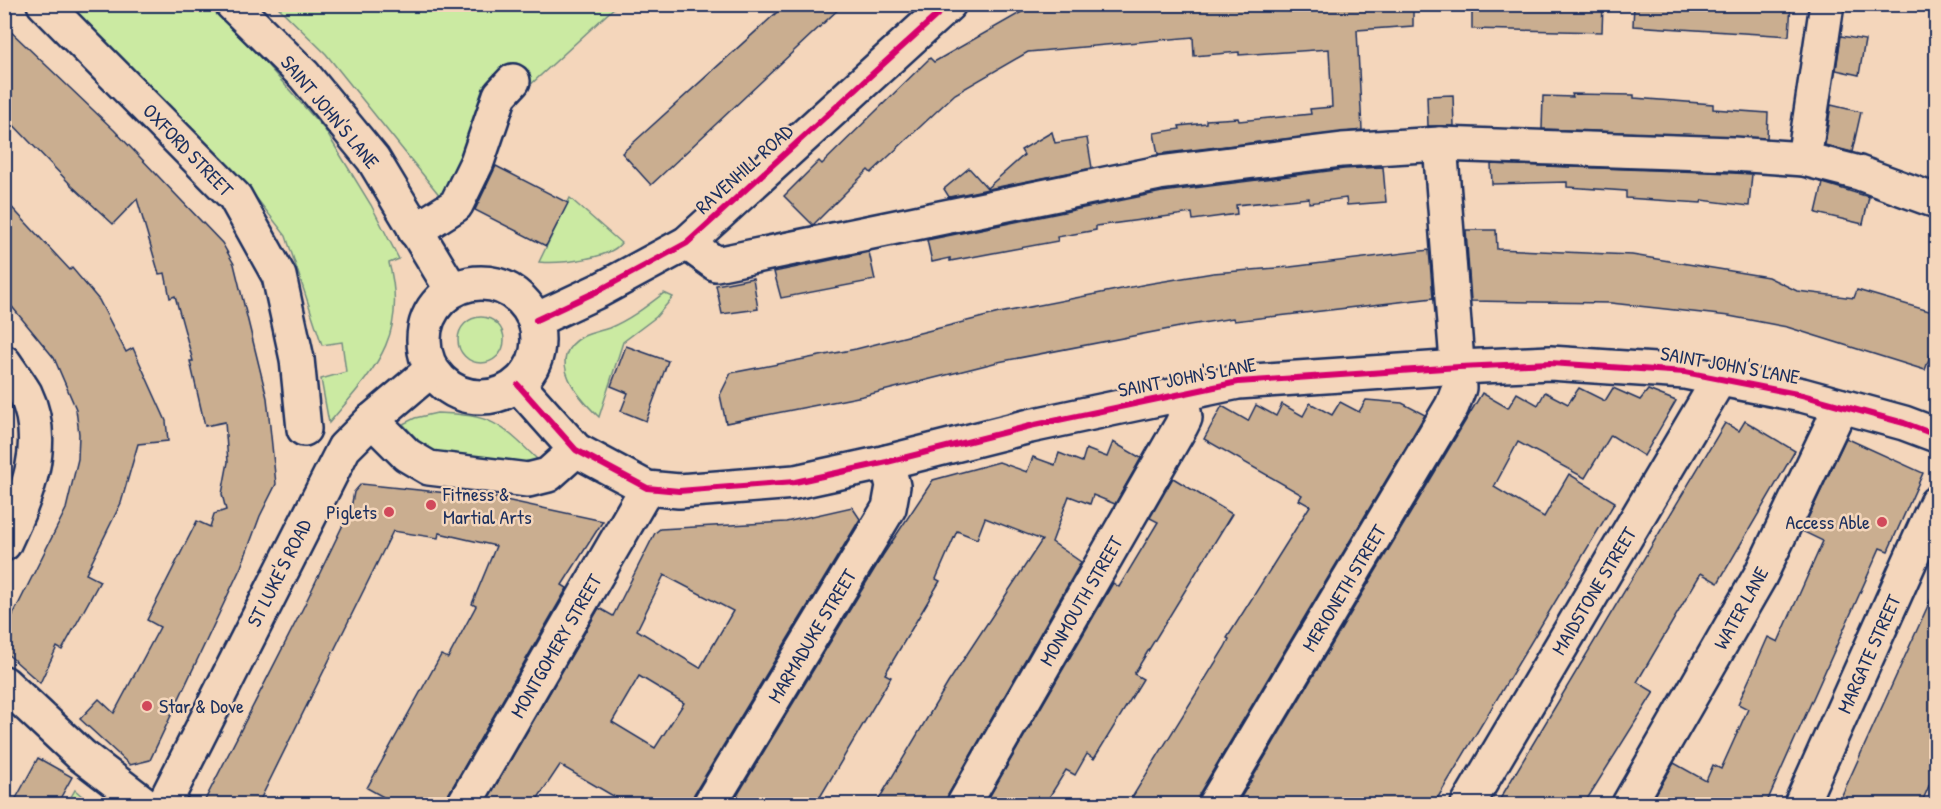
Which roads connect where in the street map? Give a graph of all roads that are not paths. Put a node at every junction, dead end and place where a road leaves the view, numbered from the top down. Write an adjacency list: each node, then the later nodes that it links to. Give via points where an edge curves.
1 (44, 4): 22 (street, OXFORD STREET, via 235,197 279,276 297,359)
2 (232, 4): 9 (street, SAINT JOHN'S LANE, via 304,75 373,159)
3 (949, 4): 10 (street, RAVENHILL ROAD)
4 (1827, 4): 7 (street)
5 (513, 81): 9 (street, via 500,95 477,162 456,206)
6 (1440, 144): 7 (street); 10 (street, via 1342,150 1159,173 716,264); 14 (street, MERIONETH STREET)
7 (1804, 159): 8 (street, via 1859,173)
8 (1936, 201)
9 (415, 231): 11 (street, SAINT JOHN'S LANE)
10 (687, 243): 12 (street, RAVENHILL ROAD)
11 (452, 290): 12 (street, via 471,283 497,284 515,293); 15 (street, via 435,305 426,323 424,351)
12 (536, 320): 17 (street, via 539,348 532,368)
13 (4, 362): 27 (street, via 25,394 34,421 35,451 30,484)
14 (1459, 366): 16 (street, SAINT JOHN'S LANE, via 1570,363 1653,368); 18 (street, SAINT JOHN'S LANE, via 1296,376); 34 (street, MERIONETH STREET, via 1459,388 1452,406)
15 (431, 370): 17 (street, via 456,392 476,398 501,395); 20 (street, ST LUKE'S ROAD)
16 (1720, 378): 19 (street, SAINT JOHN'S LANE); 35 (street, MAIDSTONE STREET)
17 (518, 385): 23 (street, SAINT JOHN'S LANE)
18 (1181, 393): 24 (street, SAINT JOHN'S LANE); 33 (street, MONMOUTH STREET, via 1185,418 1181,426)
19 (1841, 406): 21 (street, SAINT JOHN'S LANE); 36 (street, WATER LANE, via 1760,576)
20 (372, 420): 23 (street, via 407,455 429,468 528,480 548,475); 30 (street, ST LUKE'S ROAD, via 344,448 321,489)
21 (1935, 428)
22 (304, 429)
23 (576, 450): 25 (street, SAINT JOHN'S LANE)
24 (886, 462): 25 (street, SAINT JOHN'S LANE, via 795,482 679,491); 32 (street, MARMADUKE STREET, via 893,486 889,508)
25 (648, 488): 31 (street, MONTGOMERY STREET)
26 (1936, 504): 37 (street, MARGATE STREET)
27 (4, 544)
28 (9, 696): 29 (street)
29 (145, 804)
30 (164, 804)
31 (464, 804)
32 (710, 804)
33 (964, 804)
34 (1215, 804)
35 (1468, 804)
36 (1629, 804)
37 (1802, 804)

